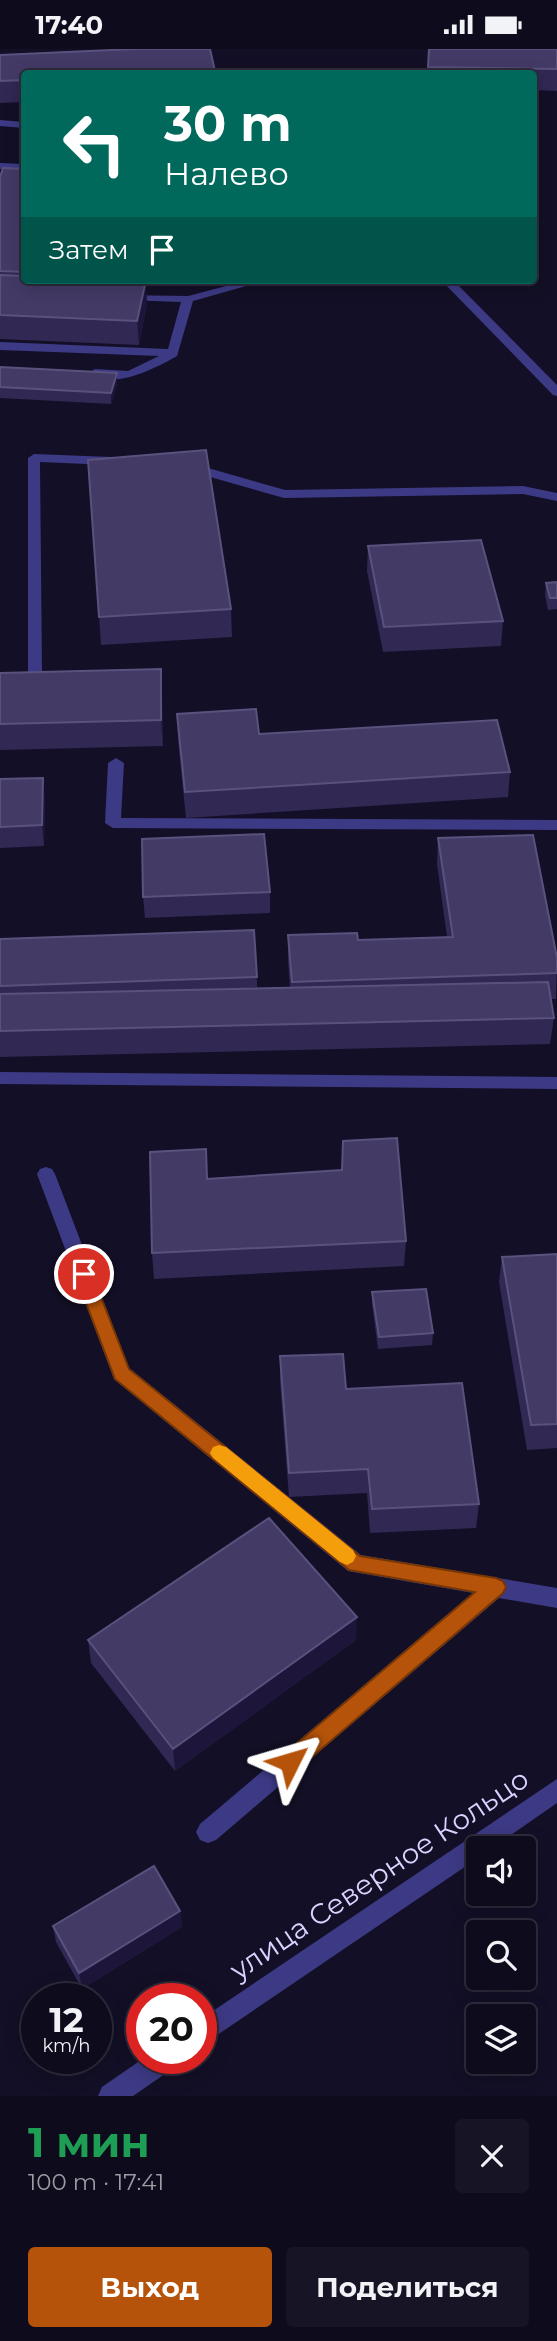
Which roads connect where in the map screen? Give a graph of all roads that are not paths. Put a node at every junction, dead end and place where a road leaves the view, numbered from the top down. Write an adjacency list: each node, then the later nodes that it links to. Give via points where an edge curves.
1 (0, 123): 2 (street)
2 (21, 124)
3 (0, 166): 4 (street)
4 (21, 167)
5 (246, 284): 8 (street)
6 (450, 284): 12 (street)
7 (107, 296): 8 (street)
8 (188, 299): 10 (street)
9 (0, 346): 10 (street)
10 (173, 353): 11 (street, via 130,375)
11 (78, 373)
12 (557, 392)
13 (123, 461): 16 (street, via 34,458)
14 (174, 463): 15 (street, via 284,494 523,490)
15 (557, 497)
16 (35, 673)
17 (116, 763): 18 (street, via 113,823)
18 (557, 825)
19 (0, 1078): 20 (street)
20 (557, 1083)
21 (46, 1174): 22 (street, via 121,1373 356,1564)
22 (496, 1587): 23 (street); 25 (street)
23 (557, 1598)
24 (557, 1790): 26 (street, улица Северное Кольцо)
25 (208, 1832)
26 (217, 2023)
27 (143, 2074): 28 (street)
28 (111, 2096)

